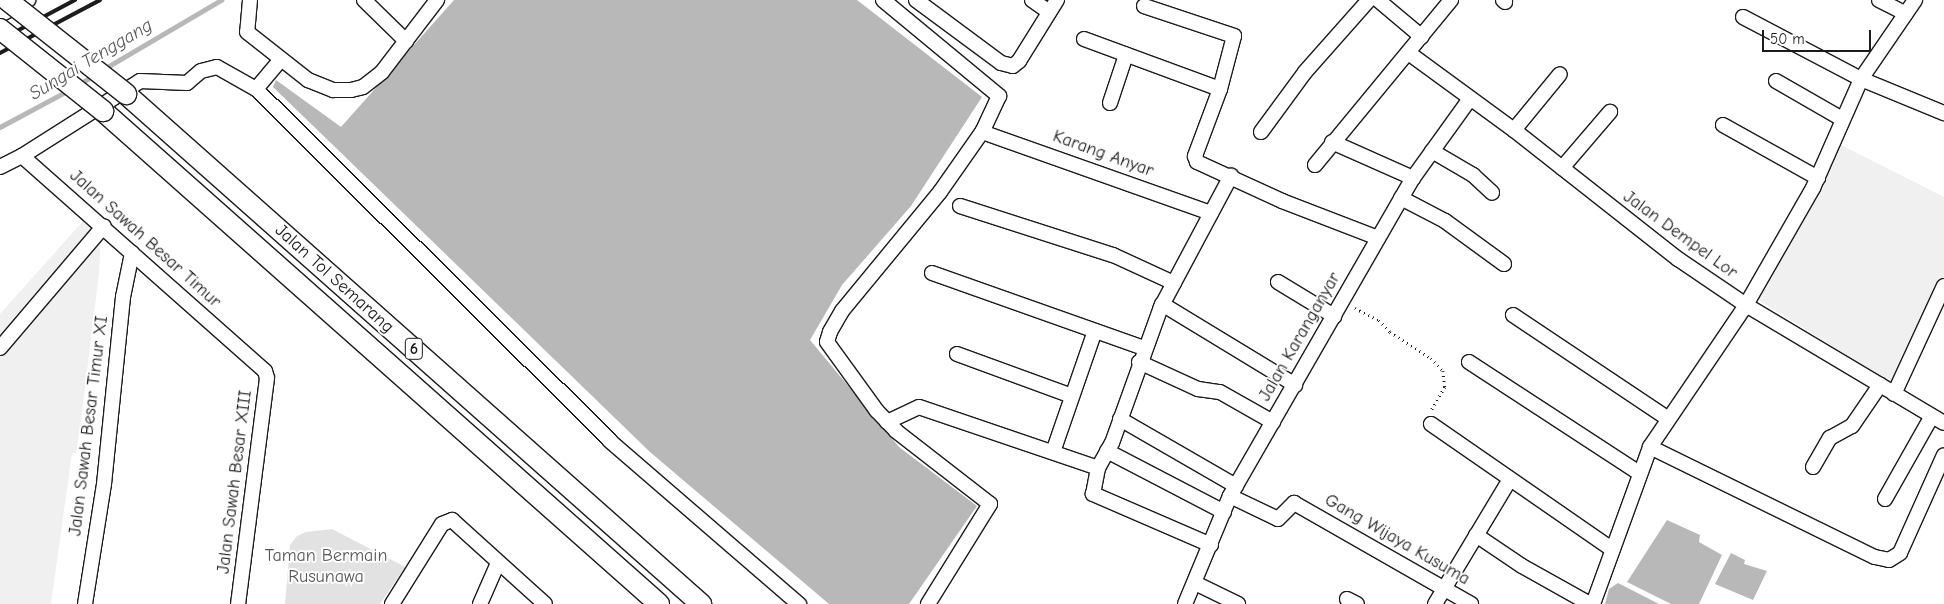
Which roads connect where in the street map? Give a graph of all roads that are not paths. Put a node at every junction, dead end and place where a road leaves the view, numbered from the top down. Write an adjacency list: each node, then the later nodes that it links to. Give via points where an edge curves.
1 (7, 0): 104 (highway, Jalan Tol Semarang / 6, bridge, via 126,94)
2 (28, 0): 17 (street)
3 (250, 0): 26 (street, via 248,32)
4 (364, 0): 22 (street)
5 (437, 0): 22 (street)
6 (883, 0): 37 (street, via 999,96)
7 (916, 0): 14 (street, via 1008,66 1020,62)
8 (1032, 0): 14 (street)
9 (1368, 0): 38 (street, via 1305,72)
10 (1378, 0): 20 (street)
11 (1450, 0): 20 (street)
12 (1879, 0): 16 (street)
13 (1915, 0): 16 (street)
14 (1053, 6)
15 (1144, 6): 29 (street, via 1234,36)
16 (1906, 14): 27 (street)
17 (0, 16)
18 (1743, 17): 27 (street)
19 (0, 28): 103 (highway, Jalan Tol Semarang / 6, bridge, via 103,111)
20 (1422, 37): 23 (street)
21 (1084, 39): 24 (street)
22 (406, 41): 26 (street, via 382,72 363,87 333,90 308,80)
23 (1410, 54): 30 (street, Jalan Dempel Lor); 39 (street)
24 (1126, 55): 29 (street); 31 (street)
25 (1560, 74): 36 (street)
26 (268, 76): 41 (street, via 217,67 201,71 187,83 140,81); 105 (street, via 280,117 610,441)
27 (1860, 79): 33 (street); 34 (street)
28 (1776, 80): 34 (street)
29 (1220, 89): 45 (street, via 1195,160)
30 (1469, 100): 36 (street, Jalan Dempel Lor); 40 (street, Jalan Karanganyar)
31 (1110, 103)
32 (1610, 112): 44 (street)
33 (1944, 113)
34 (1842, 119): 47 (street)
35 (1723, 125): 47 (street)
36 (1514, 130): 44 (street, Jalan Dempel Lor)
37 (982, 132): 51 (street, Karang Anyar); 77 (street, via 940,192 842,311 830,332 828,342 832,351)
38 (1261, 132)
39 (1332, 142): 42 (street); 46 (street)
40 (1432, 151): 46 (street, Jalan Karanganyar); 48 (street, via 1473,175)
41 (22, 156): 43 (street); 52 (street, Jalan Sawah Besar Timur)
42 (1315, 165)
43 (0, 168)
44 (1562, 168): 61 (street, Jalan Dempel Lor, via 1678,259)
45 (1231, 176): 51 (street); 53 (street, via 1282,201)
46 (1412, 178): 49 (street, Jalan Karanganyar)
47 (1818, 178): 61 (street)
48 (1492, 193)
49 (1401, 198): 53 (street, Jalan Karanganyar); 55 (street, via 1445,221)
50 (960, 206): 58 (street, via 1113,255)
51 (1211, 213): 58 (street)
52 (104, 226): 54 (street, Jalan Sawah Besar Timur); 65 (street)
53 (1378, 238): 63 (street, Jalan Karanganyar)
54 (132, 253): 69 (street, Jalan Sawah Besar Timur); 98 (street, Jalan Sawah Besar Timur XI, via 122,306 104,484)
55 (1504, 264)
56 (932, 273): 64 (street)
57 (1278, 282): 63 (street)
58 (1174, 283): 60 (street)
59 (1944, 286): 72 (street)
60 (1162, 304): 67 (street); 70 (street)
61 (1746, 305): 71 (street, Jalan Dempel Lor); 75 (street)
62 (1513, 315): 75 (street)
63 (1334, 316): 70 (street, Jalan Karanganyar)
64 (1095, 331): 67 (street); 73 (street)
65 (0, 348)
66 (957, 354): 73 (street)
67 (1142, 355): 76 (street); 78 (street, via 1198,389 1220,392)
68 (1469, 362): 87 (street)
69 (261, 367): 99 (street, Jalan Sawah Besar XIII, via 267,378)
70 (1294, 385): 78 (street, Jalan Karanganyar)
71 (1880, 385): 72 (street, Jalan Dempel Lor); 85 (street, via 1852,426 1830,438)
72 (1894, 394): 74 (street, Jalan Dempel Lor)
73 (1072, 396): 83 (street)
74 (1932, 416): 80 (street, Jalan Dempel Lor); 90 (street)
75 (1666, 418): 81 (street)
76 (1120, 419): 82 (street); 89 (street)
77 (887, 422): 83 (street, via 920,407); 106 (street, via 990,504)
78 (1273, 422): 89 (street, Jalan Karanganyar)
79 (1431, 424): 88 (street)
80 (1944, 424)
81 (1650, 446): 84 (street, via 1875,558 1888,560 1900,553); 87 (street)
82 (1107, 451): 86 (street); 91 (street)
83 (1053, 452): 86 (street)
84 (1944, 455)
85 (1813, 466)
86 (1098, 468): 93 (street, via 1092,494 1096,498)
87 (1638, 472): 94 (street)
88 (1509, 482): 92 (street); 94 (street)
89 (1233, 491): 91 (street, Jalan Karanganyar); 97 (street, Gang Wijaya Kusuma, via 1278,519 1294,503)
90 (1884, 500)
91 (1224, 512): 93 (street, Jalan Karanganyar)
92 (1476, 535): 97 (street); 111 (street, via 1522,566)
93 (1211, 545): 96 (street, Jalan Karanganyar)
94 (1613, 550): 111 (street)
95 (498, 563): 100 (street, via 452,520 442,524); 101 (street); 102 (street)
96 (1195, 582): 107 (street, Jalan Karanganyar); 108 (street)
97 (1443, 588): 109 (street); 110 (street, Gang Wijaya Kusuma)
98 (85, 604)
99 (238, 604)
100 (392, 604)
101 (480, 604)
102 (545, 604)
103 (659, 604)
104 (701, 604)
105 (799, 604)
106 (928, 604)
107 (1185, 604)
108 (1238, 604)
109 (1435, 604)
110 (1471, 604)
111 (1591, 604)

